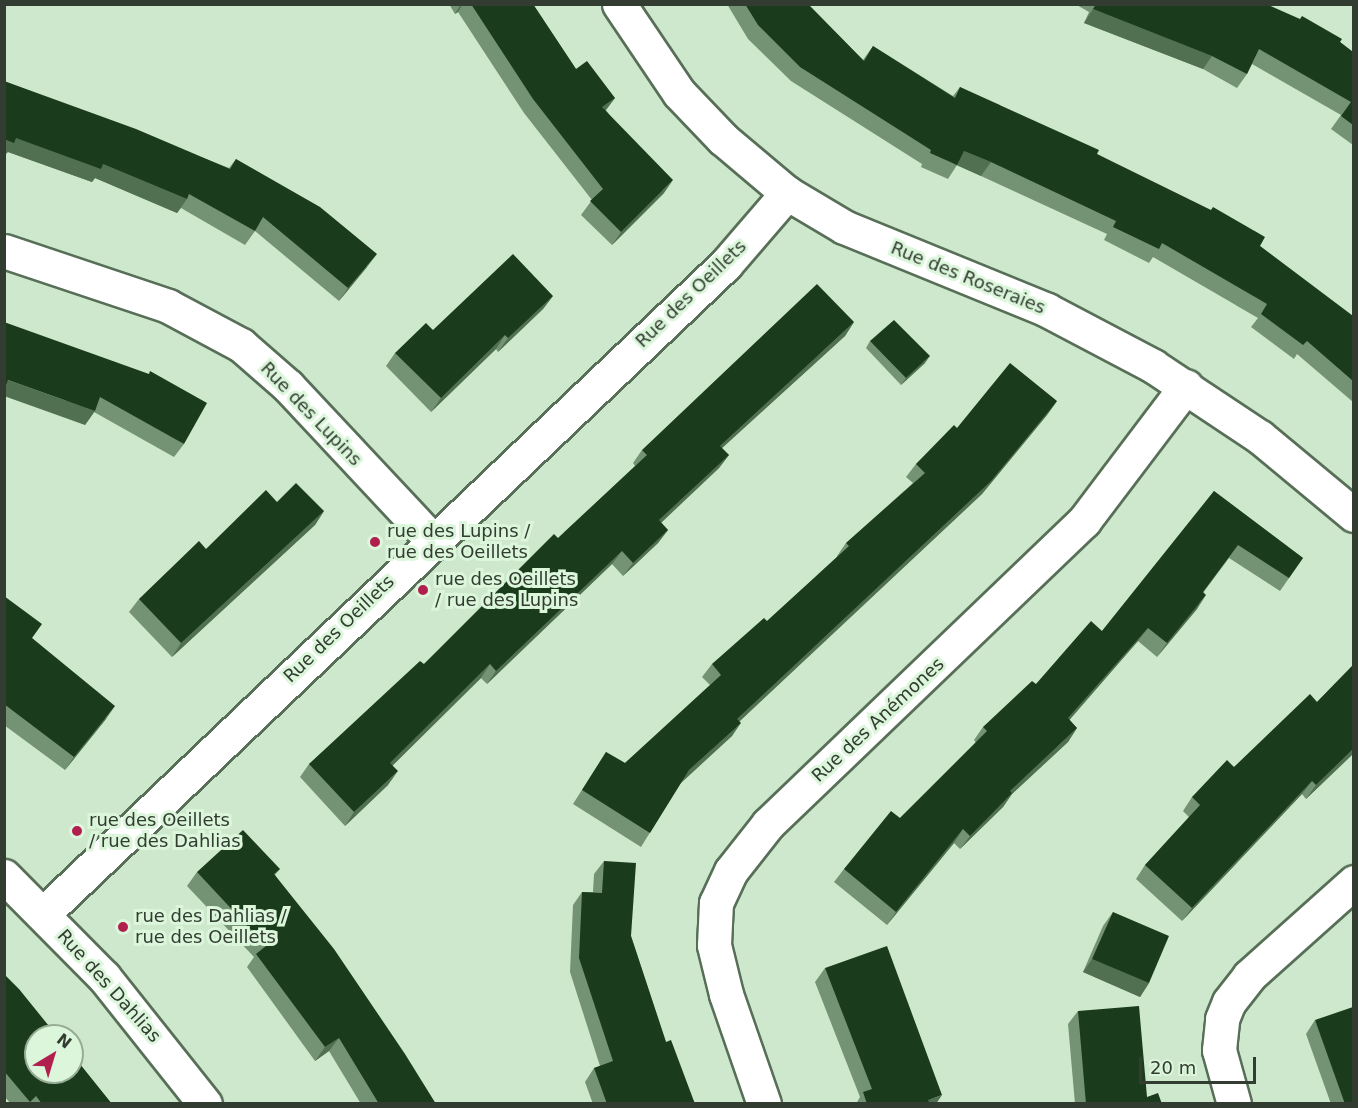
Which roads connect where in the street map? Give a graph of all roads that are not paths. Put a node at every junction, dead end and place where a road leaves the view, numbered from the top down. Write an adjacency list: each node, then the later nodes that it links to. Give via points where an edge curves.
1 (619, 4): 2 (street, Rue des Roseraies, via 679,93 723,139)
2 (787, 193): 4 (street, Rue des Roseraies, via 861,235 1008,292 1082,327); 6 (street, Rue des Oeillets, via 726,264)
3 (4, 250): 6 (street, Rue des Lupins, via 168,306 233,340 288,386)
4 (1186, 386): 5 (street, Rue des Roseraies, via 1260,437); 11 (street, Rue des Anémones, via 1084,521 768,824 731,871 716,903 714,945 726,994)
5 (1353, 515)
6 (432, 540): 9 (street, Rue des Oeillets)
7 (4, 876): 9 (street, Rue des Dahlias)
8 (1353, 882): 12 (street, via 1250,976 1229,1002 1222,1019 1218,1050)
9 (43, 914): 10 (street, Rue des Dahlias, via 124,999)
10 (205, 1104)
11 (764, 1104)
12 (1234, 1104)

